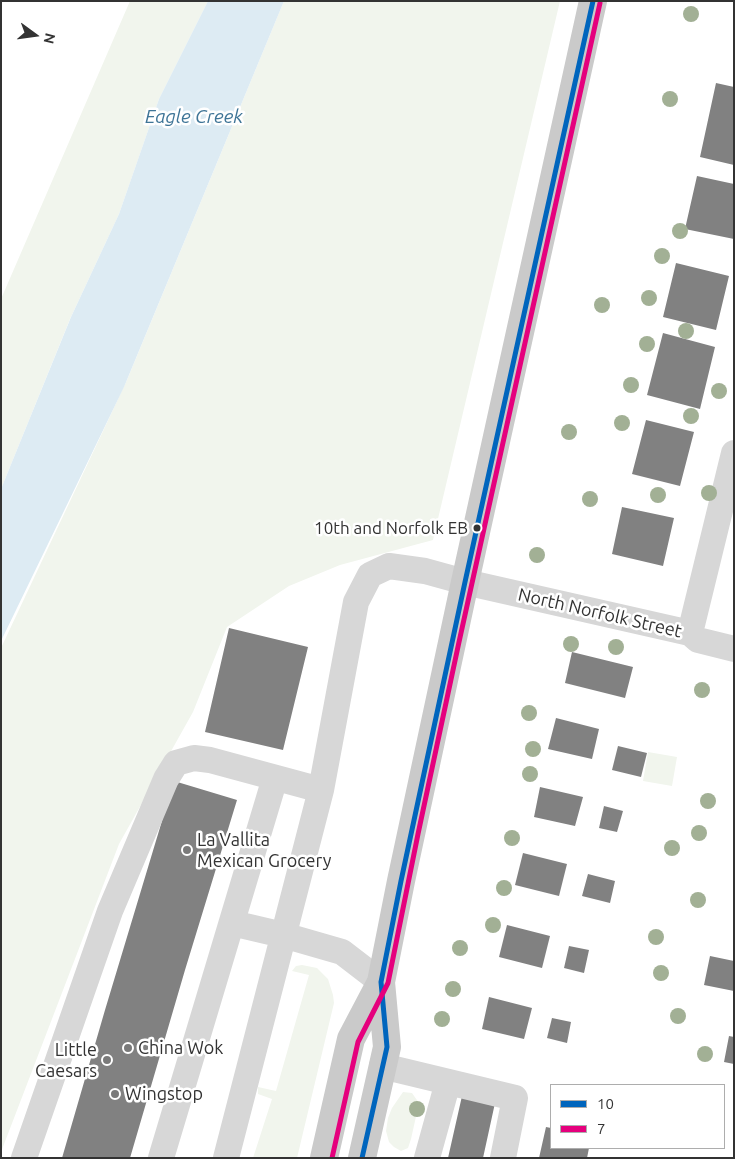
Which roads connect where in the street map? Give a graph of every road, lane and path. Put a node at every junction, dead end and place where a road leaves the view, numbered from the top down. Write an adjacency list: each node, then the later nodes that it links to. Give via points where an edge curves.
1 (593, 1): 3 (main road)
2 (734, 453): 4 (street)
3 (465, 582): 4 (street, North Norfolk Street); 7 (street, North Norfolk Street, via 425,571 389,566 370,575 356,602); 10 (main road)
4 (690, 634): 5 (street, North Norfolk Street, via 698,640)
5 (734, 649)
6 (275, 778): 7 (street); 8 (street); 14 (street, via 210,760 194,758 176,763 166,779 110,911)
7 (322, 790): 9 (street, North Norfolk Street)
8 (232, 923): 9 (street); 15 (street)
9 (283, 935): 10 (street, via 342,952); 16 (street, North Norfolk Street)
10 (381, 982): 11 (main road, via 387,1047); 17 (main road, via 351,1039)
11 (382, 1066): 12 (street); 13 (main road)
12 (448, 1082): 18 (street); 19 (street, via 515,1098)
13 (363, 1157)
14 (24, 1158)
15 (160, 1158)
16 (226, 1158)
17 (324, 1158)
18 (427, 1158)
19 (503, 1158)

